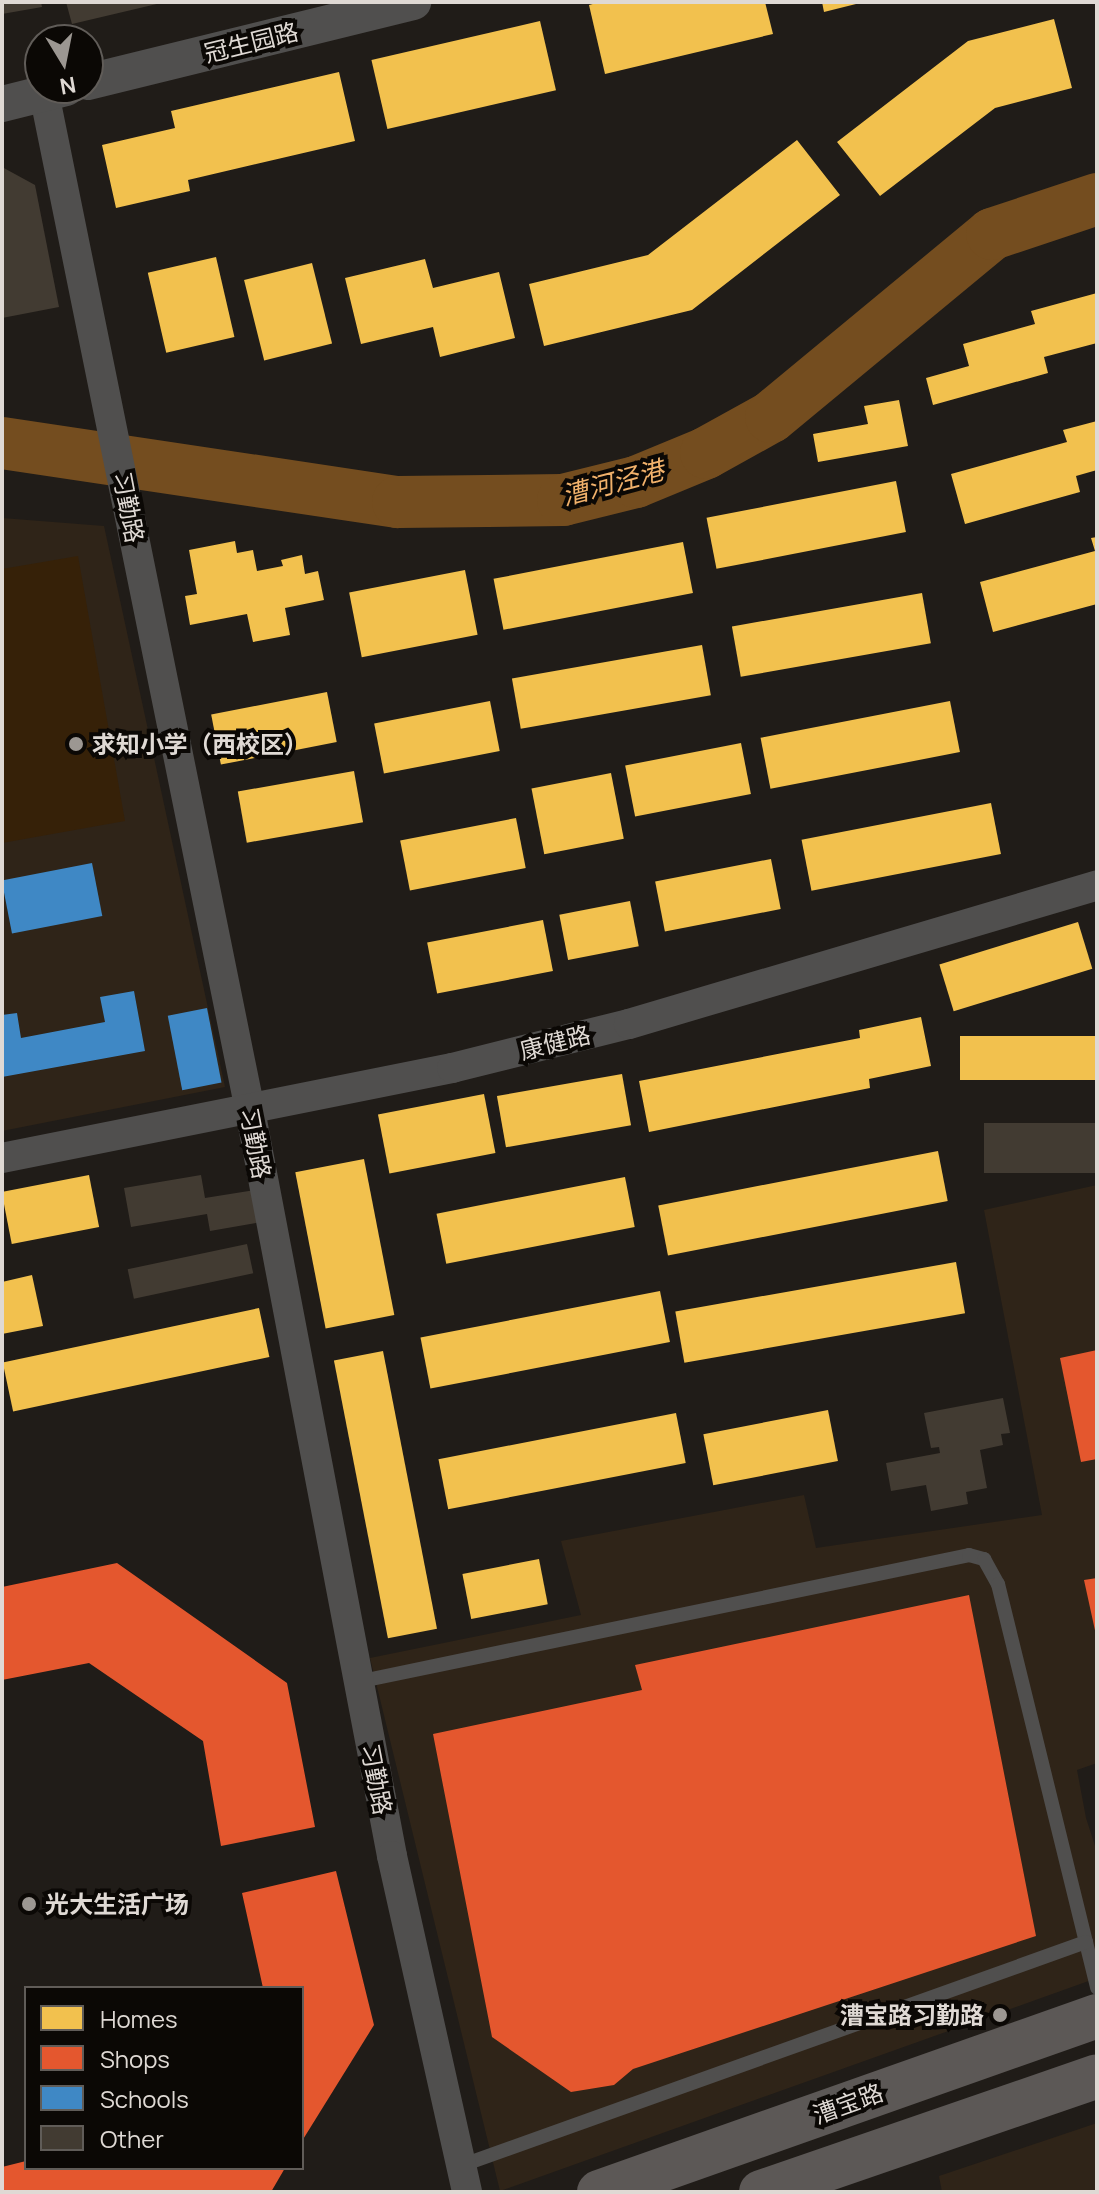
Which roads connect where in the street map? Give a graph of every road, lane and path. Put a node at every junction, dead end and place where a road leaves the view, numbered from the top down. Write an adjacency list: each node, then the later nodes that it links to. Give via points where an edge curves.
1 (413, 2): 2 (street, 冠生园路)
2 (104, 78)
3 (24, 99): 4 (street)
4 (2, 104)
5 (57, 104): 7 (street, 习勤路, via 130,517)
6 (1097, 885): 7 (street, 康健路, via 629,1024)
7 (250, 1110): 8 (street, 康健路); 9 (street, 习勤路)
8 (2, 1158)
9 (357, 1682): 10 (lane, via 969,1555 984,1559 998,1584); 14 (street, 习勤路)
10 (1086, 1942): 11 (lane); 14 (lane)
11 (1097, 1988)
12 (1097, 2016): 15 (main road, 漕宝路)
13 (1097, 2076): 16 (main road)
14 (464, 2179)
15 (599, 2192)
16 (761, 2192)

